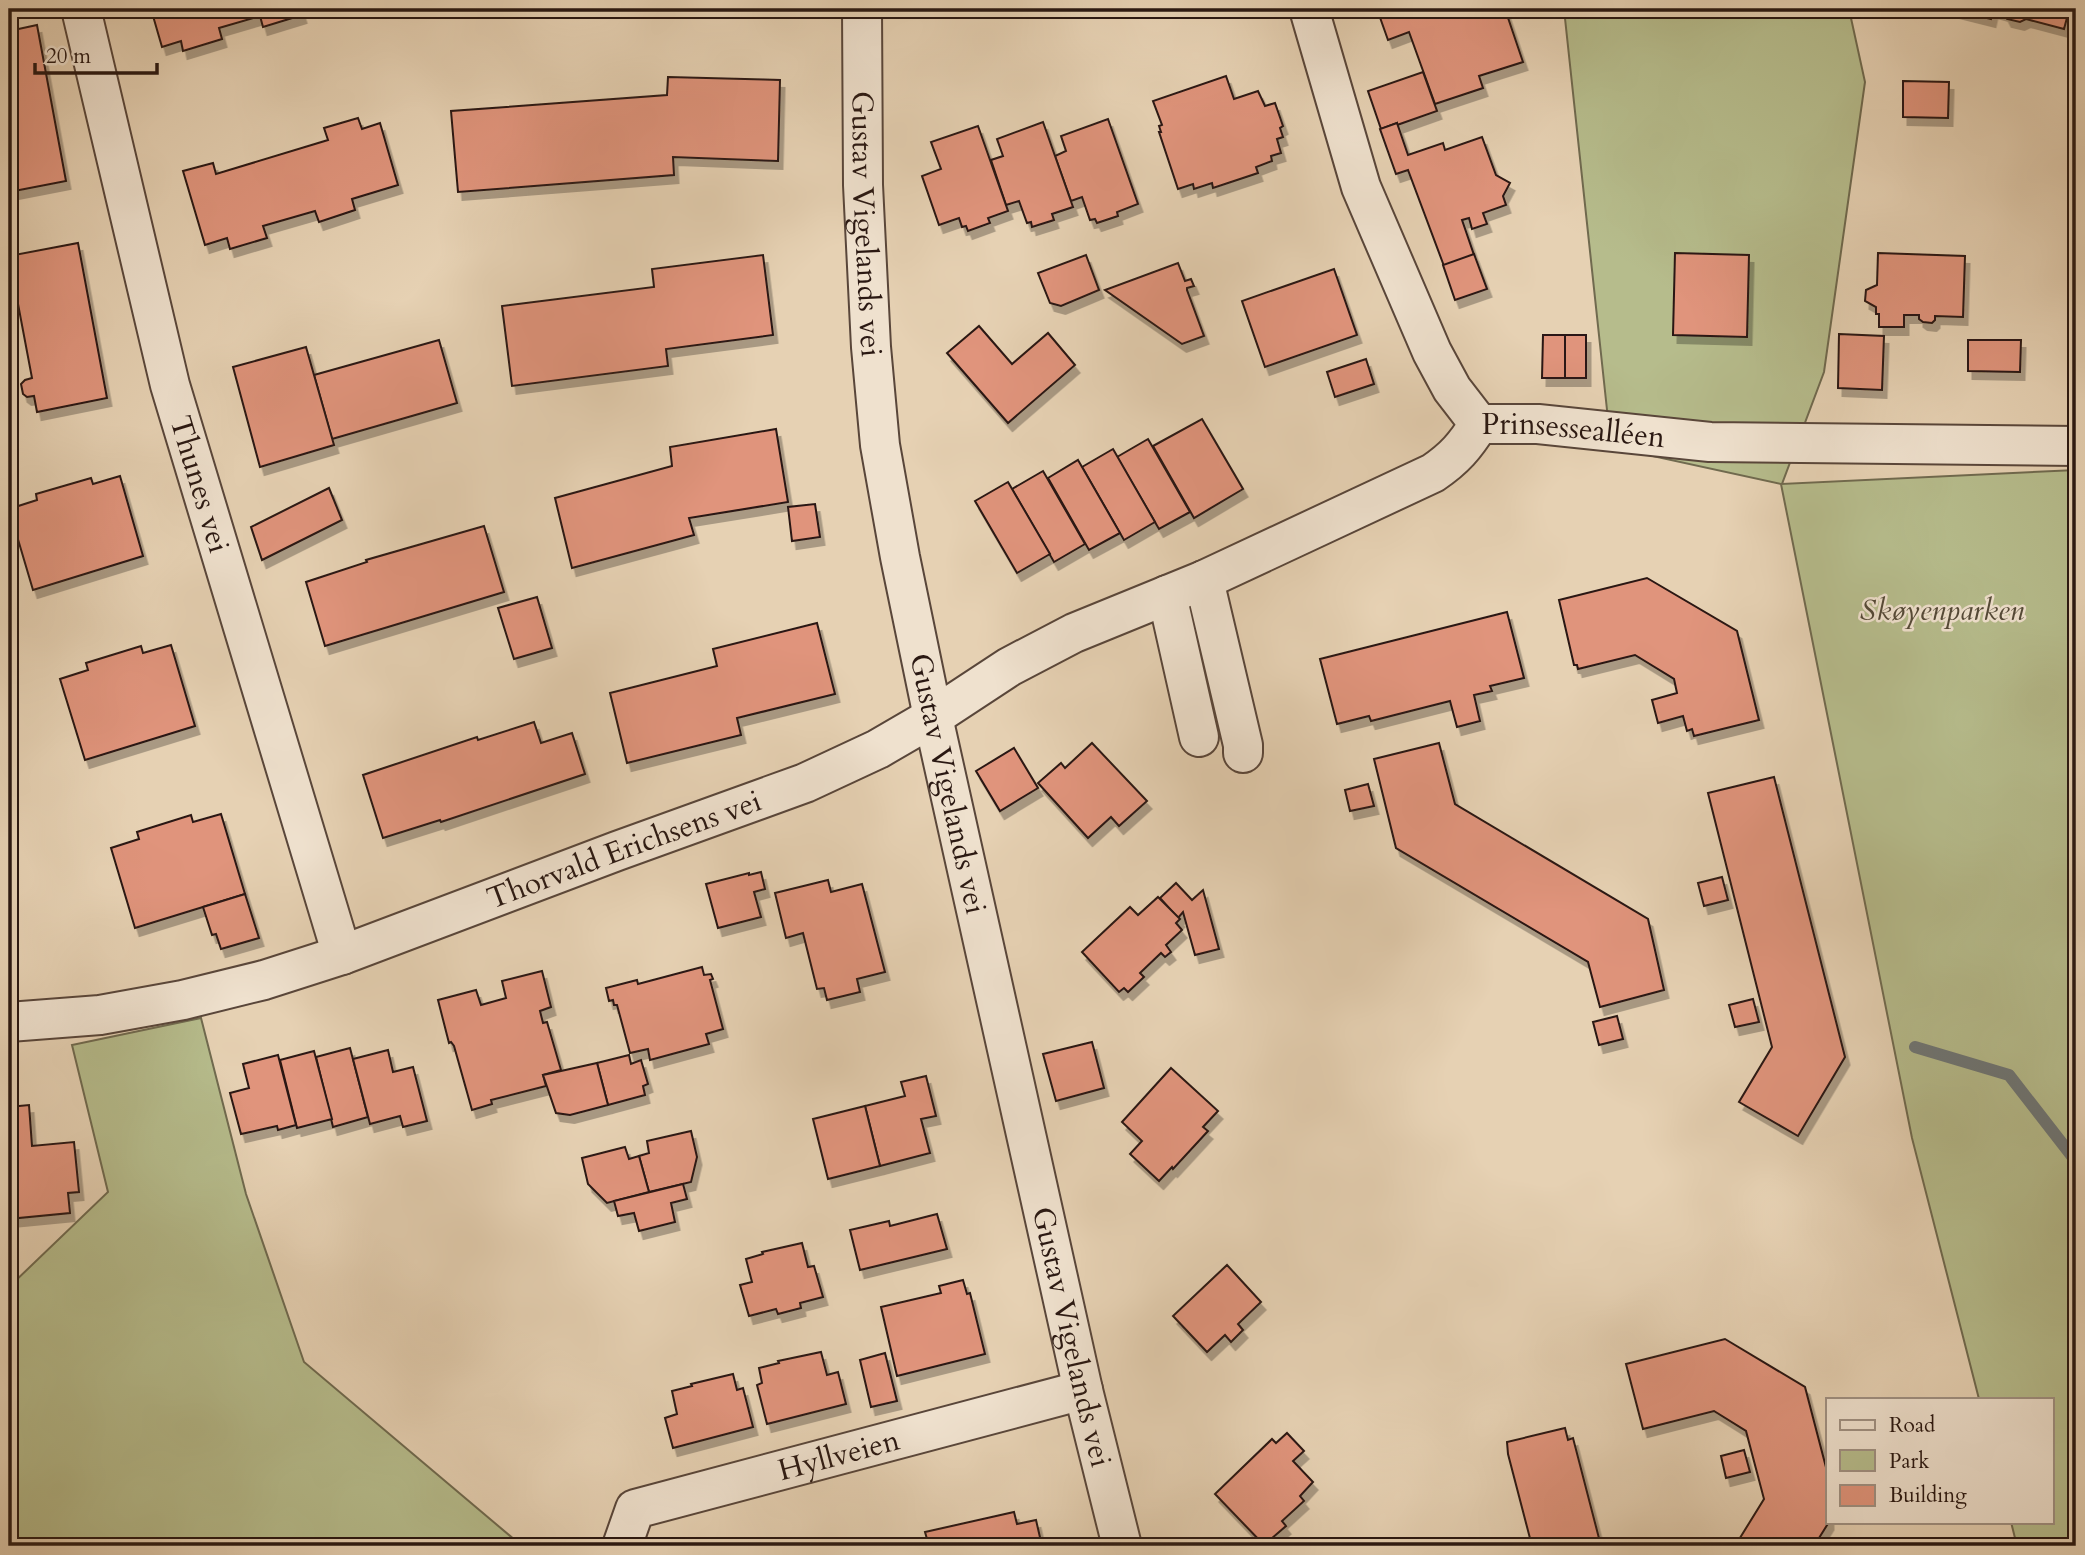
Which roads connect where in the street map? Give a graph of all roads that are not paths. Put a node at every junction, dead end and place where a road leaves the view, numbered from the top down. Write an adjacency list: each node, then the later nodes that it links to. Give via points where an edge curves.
1 (81, 9): 11 (street, Thunes vei, via 170,385)
2 (862, 9): 8 (street, Gustav Vigelands vei, via 863,185 880,445)
3 (1309, 9): 4 (street, Prinsessealléen, via 1361,187 1432,352)
4 (1479, 424): 5 (street, Prinsessealléen, via 1538,424 1710,442); 6 (street, Thorvald Erichsens vei, via 1453,459 1433,472)
5 (2076, 446)
6 (1204, 580): 7 (street, Thorvald Erichsens vei); 10 (street)
7 (1167, 595): 8 (street, Thorvald Erichsens vei, via 1009,667); 9 (street)
8 (933, 717): 11 (street, Thorvald Erichsens vei, via 804,783); 13 (street, Gustav Vigelands vei)
9 (1199, 737)
10 (1243, 753)
11 (342, 955): 12 (street, Thorvald Erichsens vei, via 183,1000)
12 (9, 1022)
13 (1083, 1390): 14 (street, Hyllveien, via 635,1509); 15 (street, Gustav Vigelands vei)
14 (622, 1546)
15 (1122, 1546)

